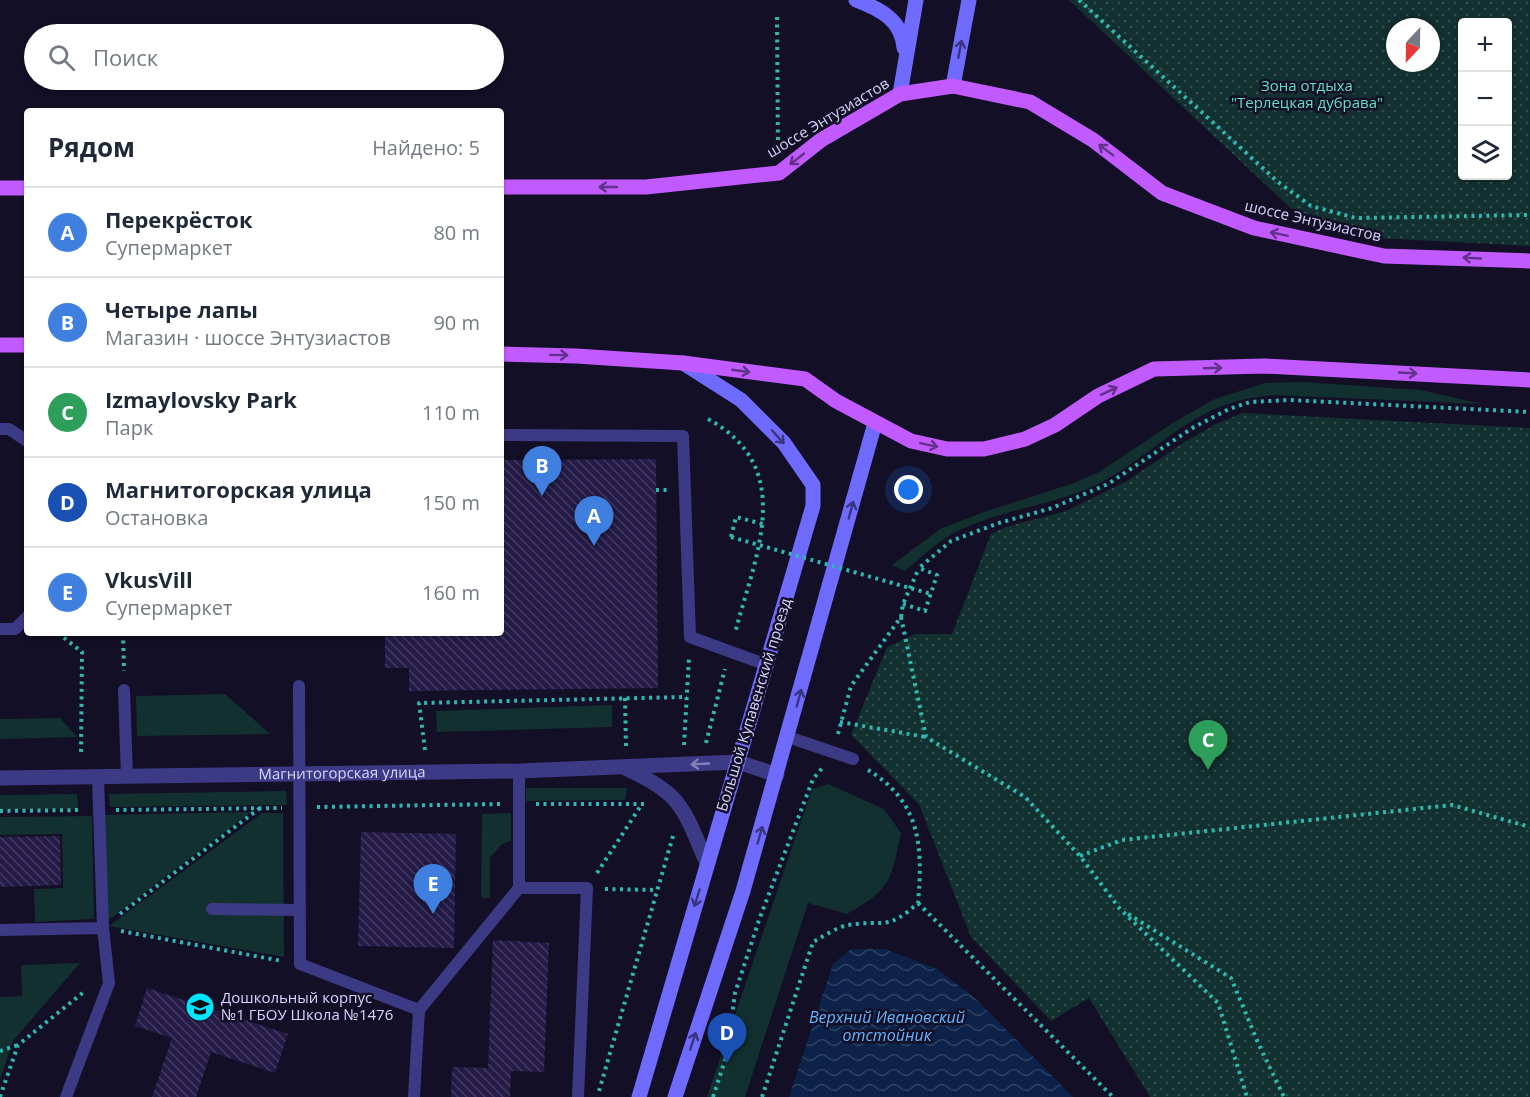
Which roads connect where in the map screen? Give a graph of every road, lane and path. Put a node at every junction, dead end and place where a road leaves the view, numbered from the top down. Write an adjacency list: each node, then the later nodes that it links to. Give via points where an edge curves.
1 (856, 0): 6 (main road, via 896,23 903,35)
2 (916, 0): 6 (main road)
3 (969, 0): 7 (main road, one-way to 3)
4 (1079, 0): 13 (path, via 1278,182 1311,206 1356,218)
5 (777, 17): 9 (path)
6 (904, 57): 8 (main road)
7 (953, 86): 8 (main road, шоссе Энтузиастов); 14 (main road, шоссе Энтузиастов, one-way to 7, via 1384,256 1254,228 1162,193 1093,140 1030,102)
8 (900, 94): 10 (main road, шоссе Энтузиастов, one-way to 10, via 821,140 778,173 646,187)
9 (778, 150)
10 (504, 187)
11 (0, 188): 12 (main road)
12 (24, 188)
13 (1530, 215)
14 (1530, 261)
15 (0, 345): 16 (main road)
16 (24, 345)
17 (504, 354): 18 (main road, one-way to 18)
18 (683, 363): 22 (main road, one-way to 22, via 805,379); 37 (main road, Большой Купавенский проезд, one-way to 37, via 741,400 762,419 813,485 813,506 805,539)
19 (1530, 380): 22 (main road, one-way to 19, via 911,441 947,449 984,449 1025,439 1154,369 1264,366)
20 (1530, 412): 27 (path, via 1290,400 1250,402 1194,427 1108,484 1052,508 951,541)
21 (708, 419): 26 (path, via 730,434 753,458 763,495)
22 (875, 423): 43 (main road, one-way to 22)
23 (0, 429): 25 (lane, via 9,429)
24 (504, 435): 35 (lane, via 683,436)
25 (24, 439)
26 (763, 525): 28 (path, bridge, via 736,517 731,537); 36 (path)
27 (919, 568): 28 (path, via 937,575); 29 (path)
28 (931, 594): 29 (path, via 925,611)
29 (903, 604): 30 (path)
30 (901, 617): 42 (path, via 851,686); 44 (path)
31 (24, 620): 32 (lane, via 15,629)
32 (0, 629)
33 (62, 636): 50 (path, via 82,652)
34 (123, 636): 39 (path)
35 (690, 637): 36 (lane); 40 (path)
36 (730, 651): 37 (lane); 45 (path)
37 (767, 665): 52 (main road, Большой Купавенский проезд)
38 (299, 686): 55 (lane)
39 (124, 690): 57 (lane)
40 (687, 697): 41 (path); 46 (path)
41 (625, 698): 47 (path); 48 (path, via 418,703)
42 (840, 722): 44 (path); 49 (path)
43 (788, 737): 49 (lane); 56 (main road)
44 (926, 737): 69 (path, via 1025,797)
45 (706, 744)
46 (684, 746)
47 (626, 747)
48 (425, 750)
49 (834, 753): 51 (lane); 92 (path, via 813,778 759,920 735,993 727,1054)
50 (81, 754)
51 (853, 759): 74 (path, via 881,778 898,797 917,830 921,858)
52 (738, 762): 53 (street, one-way to 53); 56 (street); 70 (main road, Большой Купавенский проезд)
53 (625, 767): 54 (street, Магнитогорская улица); 70 (street, Магнитогорская улица, via 656,782 682,806)
54 (519, 771): 55 (street, Магнитогорская улица); 60 (lane)
55 (300, 774): 57 (street, Магнитогорская улица); 63 (lane)
56 (777, 775): 91 (main road, one-way to 56)
57 (127, 776): 58 (street, Магнитогорская улица)
58 (98, 777): 59 (street, Магнитогорская улица); 65 (lane)
59 (0, 778)
60 (519, 804): 61 (path); 63 (path); 71 (lane)
61 (642, 804): 62 (path); 72 (path)
62 (652, 804)
63 (300, 807): 64 (path); 77 (lane)
64 (260, 808): 65 (path); 78 (path)
65 (99, 810): 66 (path); 78 (lane)
66 (0, 812)
67 (1530, 827): 69 (path, via 1452,805 1122,840)
68 (675, 829): 73 (path)
69 (1080, 856): 76 (path)
70 (706, 861): 90 (main road, Большой Купавенский проезд, one-way to 90)
71 (519, 888): 72 (lane); 82 (lane)
72 (587, 888): 73 (path); 88 (lane)
73 (657, 890): 89 (path)
74 (918, 903): 93 (path, via 900,920 847,925 813,942); 94 (path)
75 (212, 909): 77 (lane)
76 (1120, 909): 95 (path, via 1218,1003); 96 (path, via 1231,978)
77 (300, 910): 80 (lane)
78 (103, 928): 79 (lane); 80 (path); 81 (lane)
79 (0, 930)
80 (300, 964): 82 (lane)
81 (107, 973): 83 (path); 86 (lane, via 109,983)
82 (419, 1010): 87 (lane)
83 (18, 1045): 84 (path); 85 (path)
84 (0, 1051)
85 (0, 1097)
86 (66, 1097)
87 (414, 1097)
88 (578, 1097)
89 (597, 1097)
90 (639, 1097)
91 (675, 1097)
92 (713, 1097)
93 (762, 1097)
94 (1113, 1097)
95 (1247, 1097)
96 (1284, 1097)

